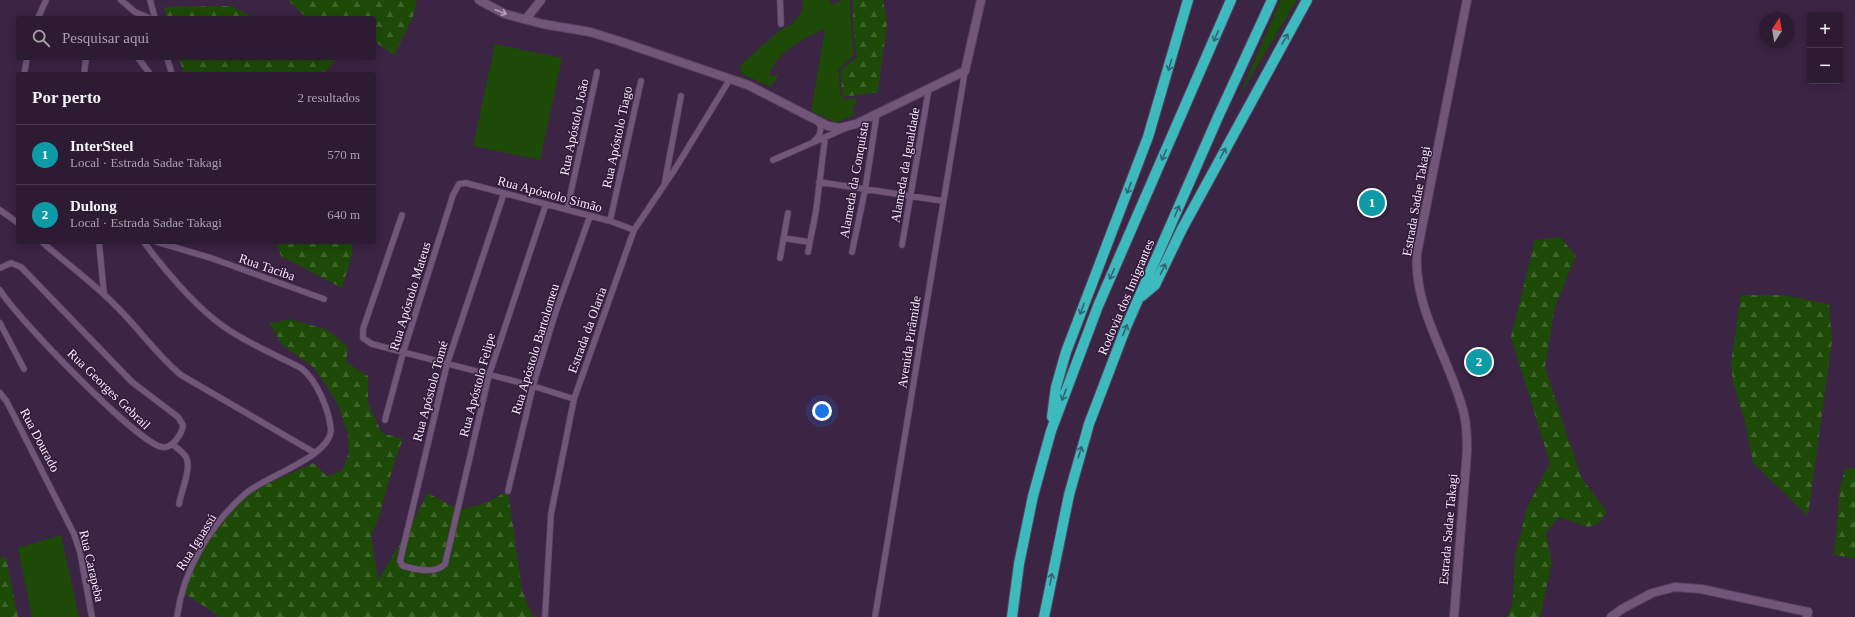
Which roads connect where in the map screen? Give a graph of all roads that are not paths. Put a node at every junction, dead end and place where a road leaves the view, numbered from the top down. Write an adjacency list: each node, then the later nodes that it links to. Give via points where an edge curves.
1 (46, 0): 13 (street)
2 (120, 0): 14 (street)
3 (150, 0): 15 (street)
4 (479, 0): 16 (street, one-way to 16, via 505,14)
5 (541, 0): 16 (street)
6 (780, 0): 17 (street)
7 (981, 0): 22 (street)
8 (1188, 0): 78 (highway, one-way to 78, via 1148,137 1064,358 1054,398)
9 (1231, 0): 78 (highway, Rodovia dos Imigrantes, one-way to 78, via 1098,306)
10 (1272, 0): 68 (highway, Rodovia dos Imigrantes, one-way to 10)
11 (1307, 0): 68 (highway, one-way to 11, via 1154,285)
12 (1468, 0): 91 (street, Estrada Sadae Takagi, via 1416,266 1425,309 1459,397 1466,424 1467,451)
13 (39, 16)
14 (144, 16)
15 (154, 16)
16 (526, 19): 28 (street, via 590,32)
17 (781, 24)
18 (26, 60): 23 (street)
19 (86, 60): 24 (street)
20 (140, 60): 25 (street)
21 (168, 60): 26 (street)
22 (965, 71): 30 (street); 44 (street, Avenida Pirâmide)
23 (24, 72)
24 (84, 72)
25 (148, 72)
26 (171, 72)
27 (597, 72): 47 (street, Rua Apóstolo João)
28 (730, 79): 33 (street, via 775,97); 40 (street, Estrada da Olaria)
29 (641, 81): 51 (street, Rua Apóstolo Tiago)
30 (929, 88): 32 (street); 43 (street, Alameda da Igualdade)
31 (681, 96): 40 (street)
32 (877, 113): 34 (street); 41 (street, Alameda da Conquista)
33 (818, 122): 34 (street, via 834,128); 36 (street, via 821,132)
34 (849, 126): 35 (street)
35 (825, 138): 36 (street); 39 (street)
36 (812, 143): 37 (street)
37 (773, 160)
38 (461, 182): 42 (street, Rua Apóstolo Simão); 70 (street, Rua Apóstolo Mateus, via 453,195)
39 (819, 182): 41 (street); 55 (street)
40 (665, 183): 53 (street, Estrada da Olaria)
41 (865, 190): 43 (street); 62 (street, Alameda da Conquista)
42 (504, 193): 45 (street, Rua Apóstolo Simão); 71 (street, Rua Apóstolo Tomé)
43 (910, 196): 44 (street); 60 (street, Alameda da Igualdade)
44 (943, 201): 88 (street, Avenida Pirâmide)
45 (546, 204): 47 (street, Rua Apóstolo Simão); 73 (street, Rua Apóstolo Felipe)
46 (0, 210): 52 (street)
47 (567, 210): 50 (street, Rua Apóstolo Simão)
48 (788, 213): 54 (street)
49 (402, 215): 70 (street, via 363,338 372,344)
50 (590, 216): 51 (street, Rua Apóstolo Simão); 74 (street, Rua Apóstolo Bartolomeu, via 556,311)
51 (610, 221): 53 (street, Rua Apóstolo Simão)
52 (16, 222)
53 (634, 230): 76 (street, Estrada da Olaria)
54 (783, 238): 55 (street); 63 (street)
55 (810, 242): 61 (street)
56 (44, 244): 66 (street)
57 (99, 244): 66 (street)
58 (146, 244): 80 (street, Rua Iguassú, via 215,320 309,374 315,383 331,430 327,442)
59 (164, 244): 67 (street, Rua Taciba, via 211,258)
60 (902, 245)
61 (808, 252)
62 (852, 252)
63 (780, 258)
64 (0, 268): 79 (street, Rua Georges Gebrail, via 11,263 21,267 132,382 178,417 183,428)
65 (0, 290): 79 (street, Rua Georges Gebrail, via 30,326 96,395 139,434 160,447)
66 (104, 294): 80 (street, via 165,362 181,375)
67 (324, 299)
68 (1139, 299): 90 (highway, Rodovia dos Imigrantes, one-way to 68, via 1077,464 1104,384)
69 (0, 323): 72 (street)
70 (403, 352): 71 (street); 77 (street, Rua Apóstolo Mateus)
71 (446, 364): 73 (street); 84 (street, Rua Apóstolo Tomé, via 400,561 403,566 418,570)
72 (24, 369)
73 (489, 375): 74 (street); 84 (street, Rua Apóstolo Felipe, via 445,564)
74 (533, 386): 76 (street); 81 (street, Rua Apóstolo Bartolomeu)
75 (0, 393): 82 (street, Rua Dourado)
76 (574, 399): 87 (street, Estrada da Olaria, via 551,514)
77 (386, 420)
78 (1051, 431): 89 (highway, Rodovia dos Imigrantes, via 1033,496 1019,564)
79 (172, 444): 83 (street, via 186,456 188,463)
80 (315, 453): 86 (street, Rua Iguassú, via 256,486 218,523 187,575)
81 (508, 491)
82 (58, 498): 85 (street, Rua Carapeba, via 78,546)
83 (179, 504)
84 (435, 570)
85 (92, 617)
86 (177, 617)
87 (545, 617)
88 (875, 617)
89 (1012, 617)
90 (1044, 617)
91 (1454, 617)
92 (1611, 617): 93 (street, via 1652,593 1675,587 1701,589 1808,612)
93 (1807, 617)

